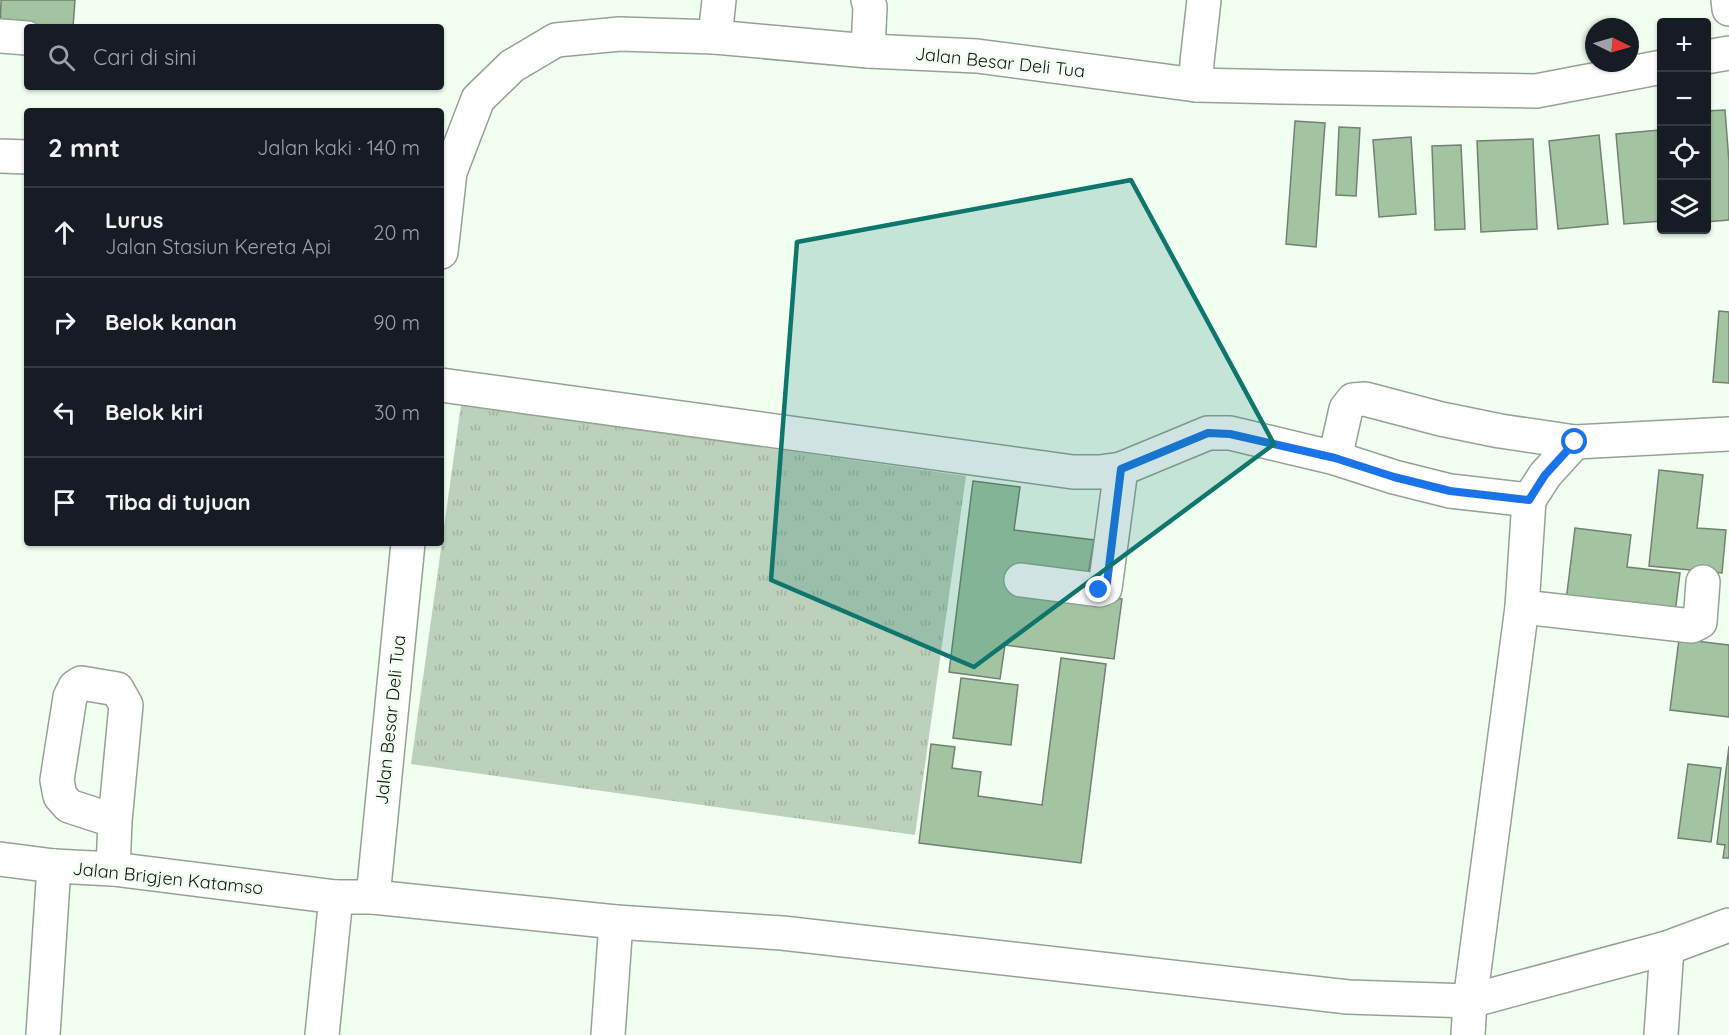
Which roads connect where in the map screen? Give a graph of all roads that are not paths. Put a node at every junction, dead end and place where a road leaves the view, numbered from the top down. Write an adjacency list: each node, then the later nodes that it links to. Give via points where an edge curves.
1 (719, 0): 7 (main road)
2 (868, 0): 9 (main road)
3 (1204, 0): 13 (main road)
4 (1728, 0): 5 (main road)
5 (1729, 9)
6 (0, 36): 8 (main road)
7 (715, 37): 9 (main road, Jalan Besar Deli Tua); 16 (main road, Jalan Besar Deli Tua, via 620,34 556,40 512,66 478,99)
8 (24, 38)
9 (868, 51): 13 (main road, Jalan Besar Deli Tua, via 977,56)
10 (1729, 53): 11 (main road)
11 (1711, 56)
12 (1657, 68): 13 (main road, Jalan Besar Deli Tua, via 1536,91)
13 (1196, 85)
14 (0, 156): 15 (main road)
15 (24, 156)
16 (446, 172): 17 (main road, Jalan Besar Deli Tua)
17 (444, 204)
18 (444, 385): 22 (main road, via 1073,472)
19 (1729, 434): 20 (main road)
20 (1575, 442): 21 (main road, via 1451,421 1365,399 1353,400 1346,410); 23 (main road)
21 (1335, 458): 22 (main road, via 1230,434 1208,433); 23 (main road, via 1450,491)
22 (1121, 469): 25 (main road, via 1105,588)
23 (1529, 500): 27 (main road)
24 (408, 546): 33 (main road, Jalan Besar Deli Tua)
25 (1021, 580)
26 (1703, 582): 27 (main road, via 1700,622 1692,626)
27 (1522, 607): 37 (main road)
28 (115, 821): 31 (main road)
29 (0, 859): 30 (main road, Jalan Brigjen Katamso)
30 (54, 866): 31 (main road, Jalan Brigjen Katamso); 38 (main road)
31 (113, 869): 32 (main road, Jalan Brigjen Katamso)
32 (336, 897): 33 (main road, Jalan Brigjen Katamso); 39 (main road)
33 (373, 897): 34 (main road, Jalan Brigjen Katamso)
34 (616, 922): 37 (main road, Jalan Brigjen Katamso, via 782,933 1348,997); 40 (main road)
35 (1728, 924): 36 (main road, Jalan Brigjen Katamso)
36 (1667, 948): 37 (main road, Jalan Brigjen Katamso); 42 (main road)
37 (1470, 1001): 41 (main road)
38 (43, 1035)
39 (322, 1035)
40 (608, 1035)
41 (1468, 1035)
42 (1661, 1035)

